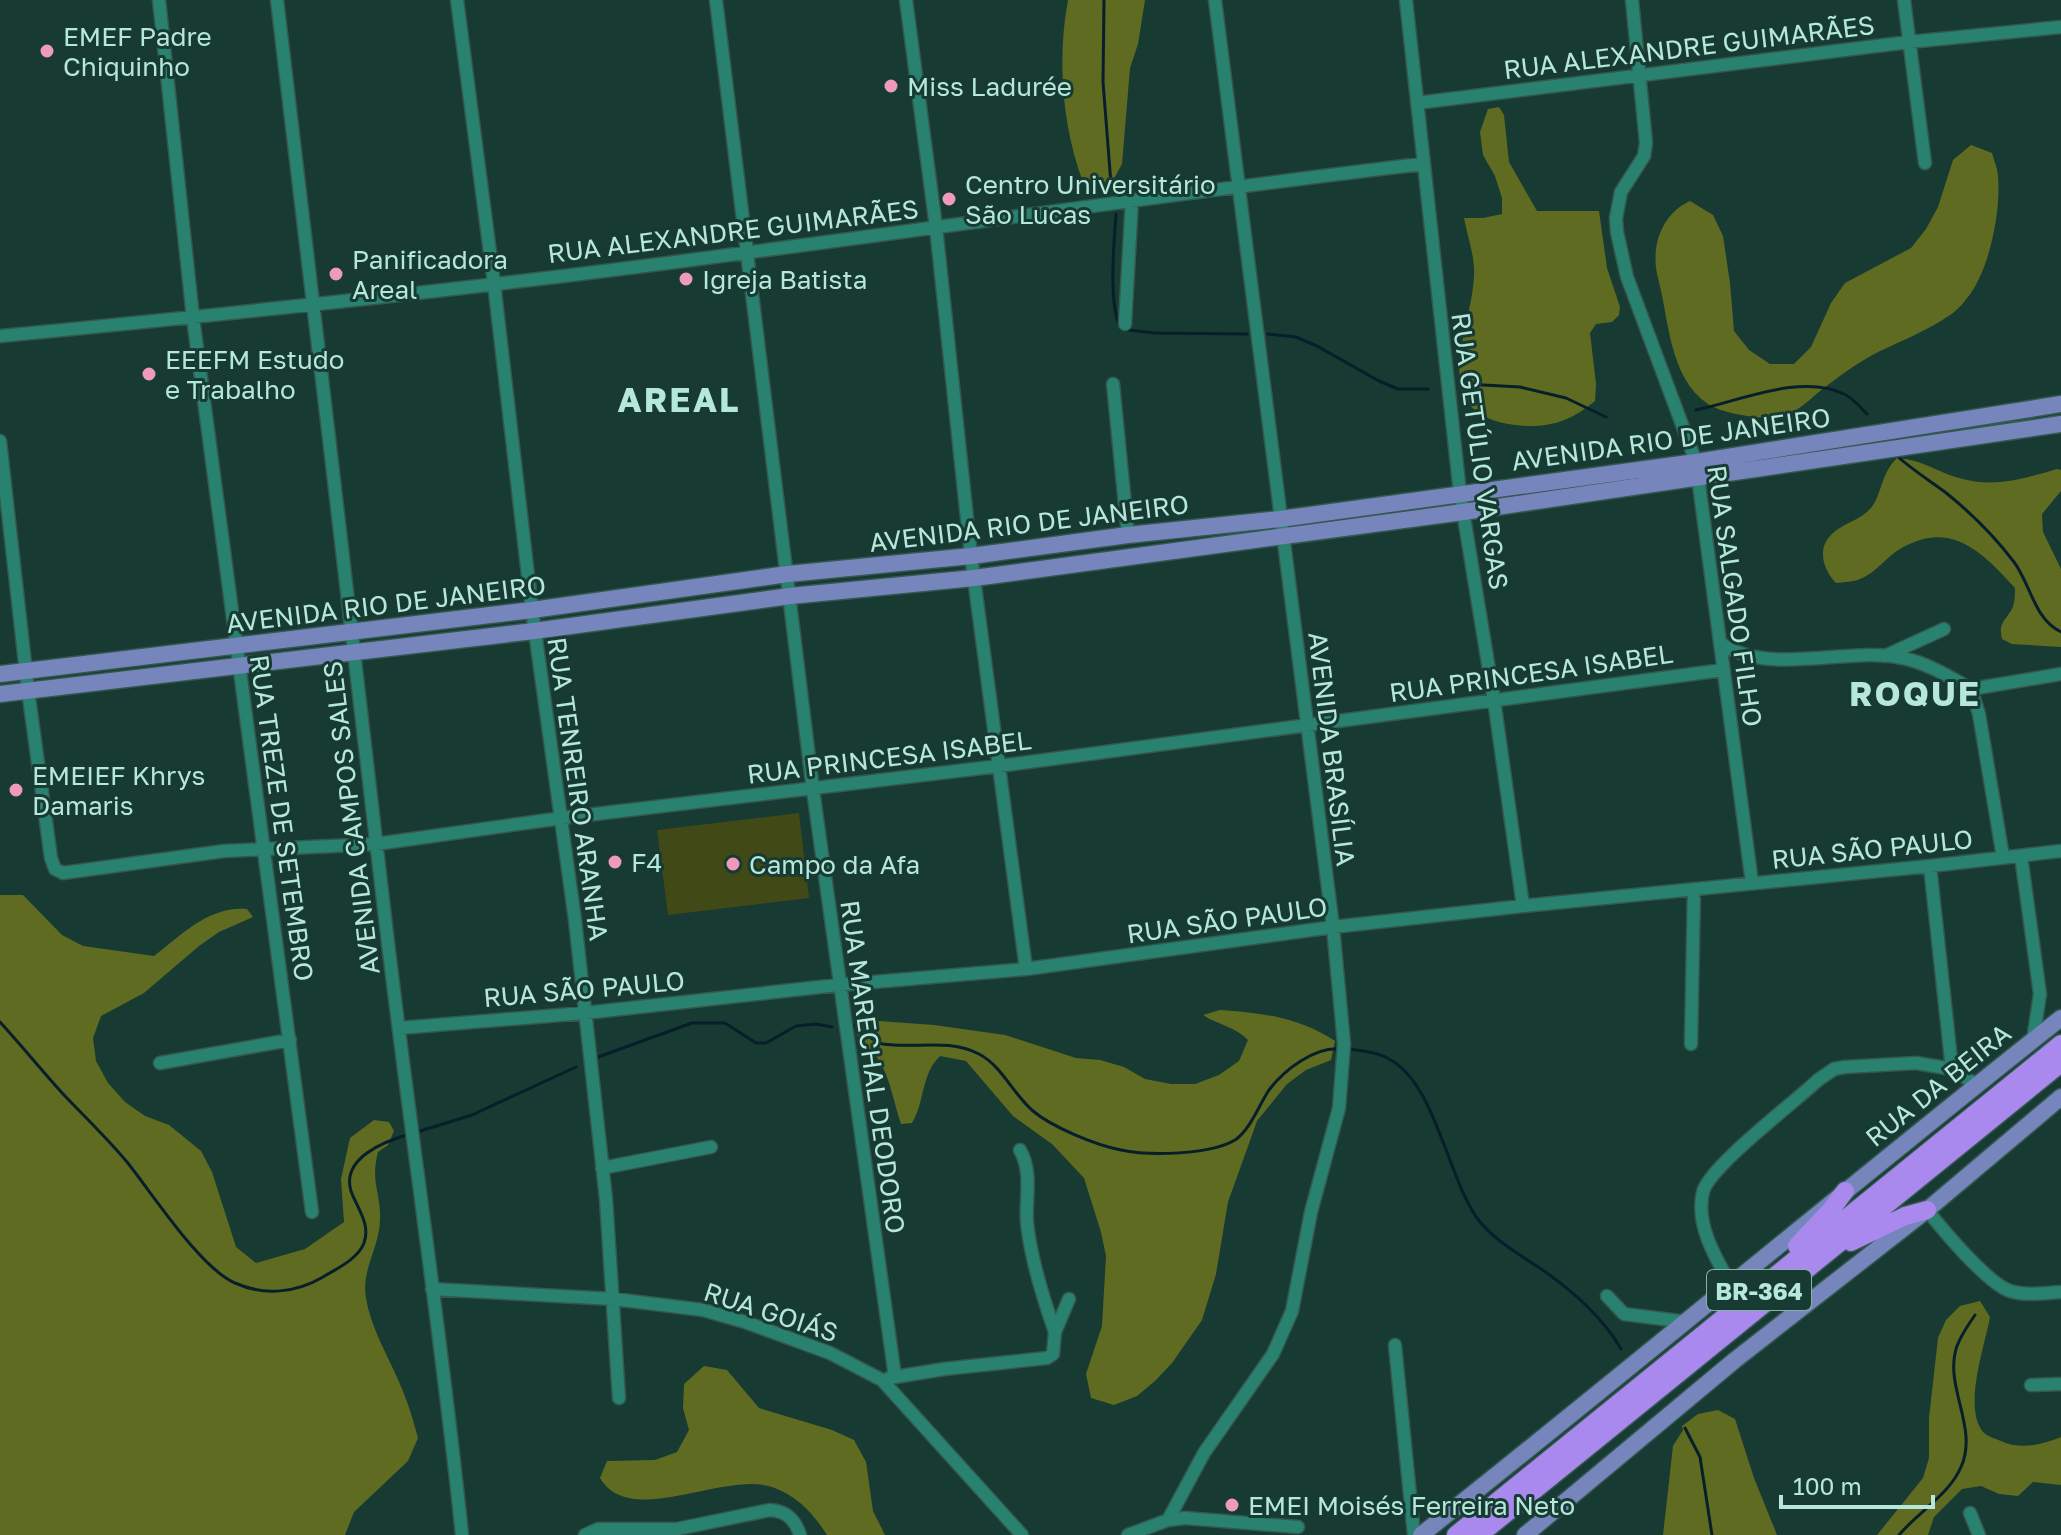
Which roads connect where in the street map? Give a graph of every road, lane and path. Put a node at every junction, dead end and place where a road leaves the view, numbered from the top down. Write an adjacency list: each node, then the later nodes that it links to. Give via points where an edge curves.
1 (159, 0): 22 (street, RUA TREZE DE SETEMBRO)
2 (277, 0): 21 (street, AVENIDA CAMPOS SALES)
3 (457, 0): 20 (street, RUA TENREIRO ARANHA)
4 (716, 0): 19 (street, RUA MARECHAL DEODORO)
5 (906, 0): 18 (street)
6 (1215, 0): 16 (street, AVENIDA BRASÍLIA)
7 (1406, 0): 13 (street, RUA GETÚLIO VARGAS)
8 (1632, 0): 12 (street, RUA SALGADO FILHO)
9 (1904, 0): 11 (street)
10 (2061, 27): 11 (street, RUA ALEXANDRE GUIMARÃES)
11 (1909, 42): 12 (street, RUA ALEXANDRE GUIMARÃES); 14 (street)
12 (1641, 76): 13 (street, RUA ALEXANDRE GUIMARÃES); 29 (street, RUA SALGADO FILHO, via 1644,156 1621,192 1617,232 1627,277)
13 (1417, 103): 15 (street, RUA GETÚLIO VARGAS)
14 (1925, 163)
15 (1422, 164): 16 (street, RUA ALEXANDRE GUIMARÃES); 30 (street, RUA GETÚLIO VARGAS)
16 (1240, 185): 17 (street, RUA ALEXANDRE GUIMARÃES); 32 (street, AVENIDA BRASÍLIA)
17 (1132, 199): 18 (street, RUA ALEXANDRE GUIMARÃES); 23 (street)
18 (936, 227): 19 (street, RUA ALEXANDRE GUIMARÃES); 35 (street)
19 (748, 253): 20 (street, RUA ALEXANDRE GUIMARÃES); 36 (street, RUA MARECHAL DEODORO)
20 (494, 283): 21 (street, RUA ALEXANDRE GUIMARÃES); 39 (street, RUA TENREIRO ARANHA)
21 (316, 304): 22 (street, RUA ALEXANDRE GUIMARÃES); 42 (street, AVENIDA CAMPOS SALES)
22 (193, 318): 24 (street, RUA ALEXANDRE GUIMARÃES); 44 (street, RUA TREZE DE SETEMBRO)
23 (1125, 324)
24 (0, 336)
25 (1113, 384): 33 (street)
26 (2061, 404): 29 (main road, AVENIDA RIO DE JANEIRO)
27 (2061, 424): 29 (main road, AVENIDA RIO DE JANEIRO)
28 (0, 441): 49 (street)
29 (1697, 470): 30 (main road, AVENIDA RIO DE JANEIRO); 31 (main road, AVENIDA RIO DE JANEIRO); 43 (street, RUA SALGADO FILHO)
30 (1460, 493): 31 (street, RUA GETÚLIO VARGAS); 32 (main road, AVENIDA RIO DE JANEIRO)
31 (1463, 512): 34 (main road, AVENIDA RIO DE JANEIRO); 55 (street, RUA GETÚLIO VARGAS)
32 (1280, 519): 33 (main road, AVENIDA RIO DE JANEIRO); 34 (street, AVENIDA BRASÍLIA)
33 (1128, 535): 35 (main road, AVENIDA RIO DE JANEIRO)
34 (1282, 536): 37 (main road, AVENIDA RIO DE JANEIRO); 56 (street, AVENIDA BRASÍLIA)
35 (971, 556): 36 (main road, AVENIDA RIO DE JANEIRO); 37 (street)
36 (788, 574): 38 (street, RUA MARECHAL DEODORO); 39 (main road, AVENIDA RIO DE JANEIRO)
37 (974, 578): 38 (main road, AVENIDA RIO DE JANEIRO); 57 (street)
38 (790, 596): 41 (main road, AVENIDA RIO DE JANEIRO); 58 (street, RUA MARECHAL DEODORO)
39 (532, 610): 41 (street, RUA TENREIRO ARANHA); 42 (main road, AVENIDA RIO DE JANEIRO)
40 (1944, 629): 46 (street)
41 (534, 631): 45 (main road, AVENIDA RIO DE JANEIRO); 59 (street, RUA TENREIRO ARANHA)
42 (351, 632): 44 (main road, AVENIDA RIO DE JANEIRO); 45 (street, AVENIDA CAMPOS SALES)
43 (1720, 643): 46 (street, via 1741,655 1764,659); 48 (street, RUA SALGADO FILHO)
44 (237, 647): 47 (street, RUA TREZE DE SETEMBRO); 49 (main road, AVENIDA RIO DE JANEIRO)
45 (353, 651): 47 (main road, AVENIDA RIO DE JANEIRO); 60 (street, AVENIDA CAMPOS SALES)
46 (1885, 656): 52 (street, via 1925,665)
47 (239, 666): 53 (main road, AVENIDA RIO DE JANEIRO); 61 (street, RUA TREZE DE SETEMBRO)
48 (1723, 670): 55 (street, RUA PRINCESA ISABEL); 66 (street, RUA SALGADO FILHO)
49 (26, 671): 50 (main road, AVENIDA RIO DE JANEIRO); 53 (street)
50 (0, 674)
51 (2061, 674): 52 (street)
52 (1971, 689): 64 (street)
53 (28, 690): 54 (main road, AVENIDA RIO DE JANEIRO); 61 (street, RUA PRINCESA ISABEL, via 51,858 59,872)
54 (0, 694)
55 (1494, 700): 56 (street, RUA PRINCESA ISABEL); 68 (street, RUA GETÚLIO VARGAS)
56 (1308, 725): 57 (street, RUA PRINCESA ISABEL); 69 (street, AVENIDA BRASÍLIA)
57 (999, 766): 58 (street, RUA PRINCESA ISABEL); 70 (street)
58 (813, 790): 59 (street, RUA PRINCESA ISABEL); 71 (street, RUA MARECHAL DEODORO)
59 (562, 818): 60 (street, RUA PRINCESA ISABEL); 72 (street, RUA TENREIRO ARANHA)
60 (376, 844): 61 (street, RUA PRINCESA ISABEL); 74 (street, AVENIDA CAMPOS SALES)
61 (262, 849): 75 (street, RUA TREZE DE SETEMBRO)
62 (2061, 851): 63 (street, RUA SÃO PAULO)
63 (2021, 856): 64 (street, RUA SÃO PAULO); 76 (street, via 2040,994)
64 (2003, 857): 65 (street, RUA SÃO PAULO)
65 (1930, 866): 66 (street, RUA SÃO PAULO); 81 (street)
66 (1752, 883): 67 (street, RUA SÃO PAULO)
67 (1694, 889): 68 (street, RUA SÃO PAULO); 77 (street)
68 (1523, 906): 69 (street, RUA SÃO PAULO)
69 (1333, 927): 70 (street, RUA SÃO PAULO); 106 (street, AVENIDA BRASÍLIA, via 1344,1050 1339,1108 1292,1311 1281,1339 1204,1453)
70 (1026, 969): 71 (street, RUA SÃO PAULO)
71 (838, 985): 72 (street, RUA SÃO PAULO); 101 (street, RUA MARECHAL DEODORO)
72 (585, 1013): 74 (street, RUA SÃO PAULO); 86 (street, RUA TENREIRO ARANHA)
73 (2061, 1018): 76 (main road, RUA DA BEIRA)
74 (399, 1028): 92 (street, AVENIDA CAMPOS SALES)
75 (290, 1040): 79 (street); 89 (street, RUA TREZE DE SETEMBRO)
76 (2033, 1040): 82 (main road, RUA DA BEIRA)
77 (1691, 1044)
78 (2061, 1044): 97 (highway, BR-364)
79 (160, 1063)
80 (2061, 1063): 90 (highway, BR-364)
81 (1952, 1069): 82 (street); 91 (street, via 1916,1063 1845,1067 1826,1074 1716,1170 1703,1191 1706,1232)
82 (1975, 1084): 87 (main road, RUA DA BEIRA)
83 (2061, 1097): 88 (main road)
84 (711, 1147): 86 (street)
85 (1020, 1150): 99 (street, via 1027,1166 1029,1232)
86 (602, 1168): 95 (street, RUA TENREIRO ARANHA)
87 (1845, 1191): 91 (main road, RUA DA BEIRA); 97 (highway)
88 (1927, 1210): 90 (highway); 93 (street, via 2005,1289); 117 (main road, via 1735,1360)
89 (312, 1212)
90 (1826, 1253): 116 (highway, BR-364)
91 (1731, 1285): 98 (main road, RUA DA BEIRA)
92 (432, 1289): 95 (street, RUA GOIÁS); 108 (street, AVENIDA CAMPOS SALES)
93 (2061, 1292)
94 (1607, 1296): 98 (street, via 1624,1314)
95 (614, 1299): 101 (street, RUA GOIÁS, via 703,1310 745,1322); 104 (street, RUA TENREIRO ARANHA)
96 (1069, 1299): 99 (street)
97 (1737, 1307): 115 (highway, BR-364)
98 (1687, 1322): 114 (main road, RUA DA BEIRA)
99 (1055, 1332): 101 (street, via 1053,1354 1047,1358)
100 (1395, 1345): 113 (street)
101 (889, 1378): 111 (street, RUA GOIÁS)
102 (2061, 1384): 103 (street)
103 (2031, 1385)
104 (619, 1398)
105 (1970, 1513): 118 (street)
106 (1168, 1520): 107 (street); 112 (street)
107 (1298, 1527)
108 (462, 1535)
109 (585, 1535): 110 (street, via 598,1529 677,1529 766,1510 785,1513)
110 (800, 1535)
111 (1022, 1535)
112 (1128, 1535)
113 (1414, 1535)
114 (1421, 1535)
115 (1456, 1535)
116 (1479, 1535)
117 (1525, 1535)
118 (1979, 1535)

